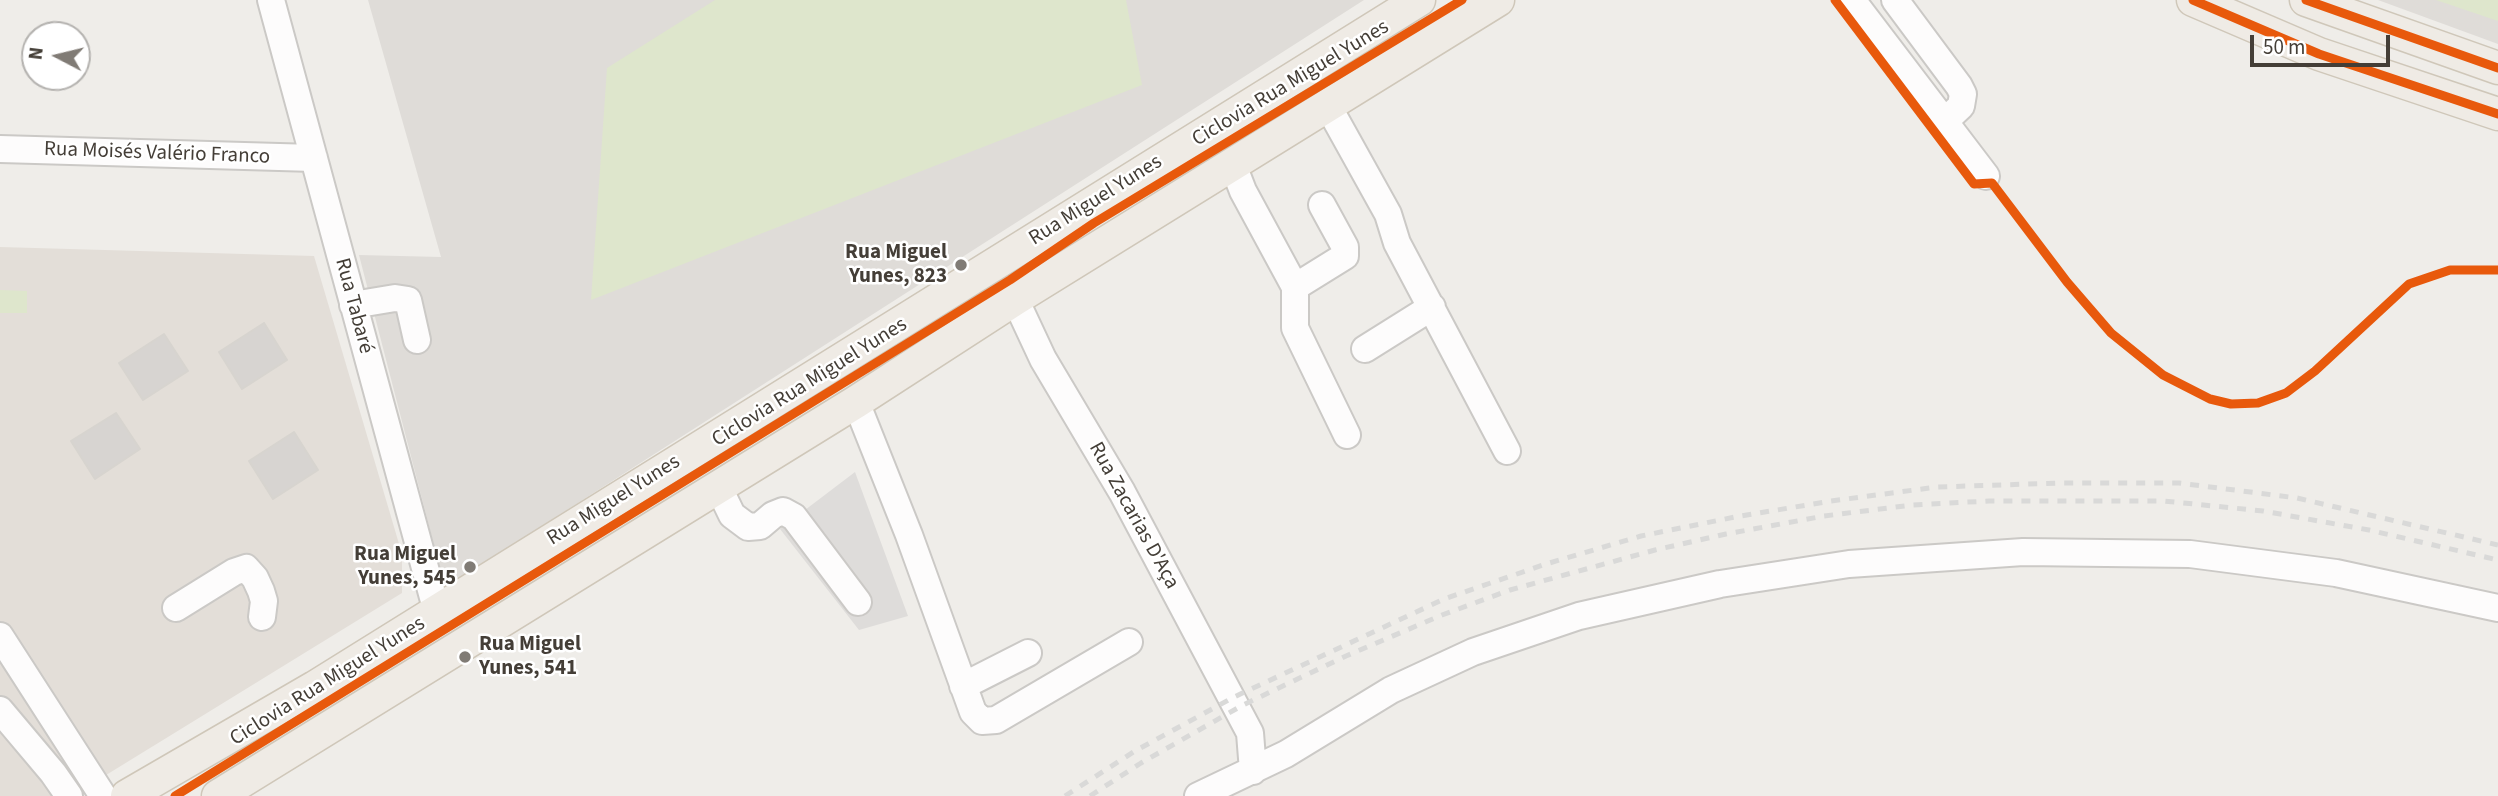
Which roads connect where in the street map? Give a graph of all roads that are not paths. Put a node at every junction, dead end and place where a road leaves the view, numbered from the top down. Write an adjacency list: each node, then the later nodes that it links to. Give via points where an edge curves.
1 (271, 0): 15 (street, Rua Tabaré)
2 (1419, 0): 19 (main road, Rua Miguel Yunes)
3 (1499, 0): 9 (main road, Rua Miguel Yunes)
4 (1517, 0): 9 (main road)
5 (1852, 0): 13 (street)
6 (1895, 0): 13 (street, via 1959,86 1961,106)
7 (2193, 0): 12 (main road, via 2319,54)
8 (2305, 0): 10 (main road)
9 (1460, 26): 11 (main road, Rua Miguel Yunes)
10 (2498, 68)
11 (1328, 106): 16 (main road, Rua Miguel Yunes); 24 (street, via 1388,214 1397,243)
12 (2498, 114)
13 (1944, 122): 17 (street)
14 (0, 149): 15 (street, Rua Moisés Valério Franco)
15 (314, 158): 22 (street, Rua Tabaré)
16 (1233, 165): 20 (street); 21 (main road, Rua Miguel Yunes)
17 (1986, 176)
18 (1322, 205): 20 (street, via 1345,247 1345,256)
19 (1045, 233): 21 (main road, via 1014,269 1010,289); 23 (main road, Rua Miguel Yunes)
20 (1295, 287): 29 (street, via 1295,328)
21 (1015, 299): 27 (main road, Rua Miguel Yunes); 42 (street, Rua Zacarias D'Aça, via 1042,359 1122,492)
22 (353, 305): 25 (street, via 408,300); 35 (street, Rua Tabaré)
23 (928, 305): 27 (main road, via 928,330 890,366); 35 (main road, Rua Miguel Yunes)
24 (1432, 307): 26 (street); 30 (street)
25 (417, 340)
26 (1365, 349)
27 (886, 383): 28 (main road, Rua Miguel Yunes)
28 (856, 402): 31 (main road, Rua Miguel Yunes); 40 (street)
29 (1347, 435)
30 (1507, 451)
31 (718, 486): 32 (street, via 732,515 748,527 760,526 783,511 794,517); 48 (main road, Rua Miguel Yunes)
32 (858, 602)
33 (2498, 607): 43 (street, via 2336,573 2190,554 2023,552 1849,564 1720,584 1579,616 1473,652 1391,690)
34 (176, 608): 36 (street, via 246,568 261,591)
35 (436, 612): 47 (main road, Rua Miguel Yunes)
36 (262, 617)
37 (0, 636): 46 (street)
38 (1129, 642): 40 (street, via 996,720 982,721 973,712)
39 (1028, 653): 40 (street)
40 (963, 686)
41 (0, 710): 45 (street)
42 (1250, 733): 43 (street); 44 (street)
43 (1286, 754): 44 (street)
44 (1253, 771): 49 (street)
45 (69, 796)
46 (103, 796)
47 (127, 796)
48 (218, 796)
49 (1198, 796)

